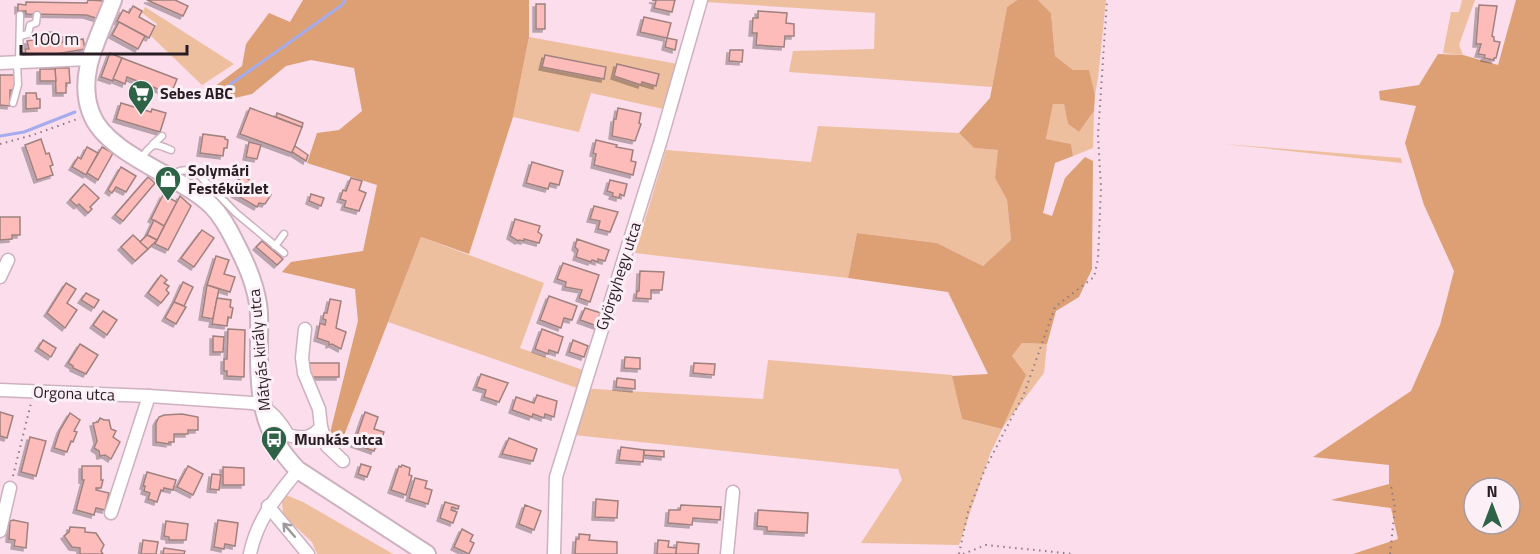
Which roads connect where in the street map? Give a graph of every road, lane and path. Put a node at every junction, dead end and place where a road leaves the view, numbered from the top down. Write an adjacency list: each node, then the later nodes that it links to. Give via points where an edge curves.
1 (113, 0): 7 (main road, Mátyás király utca)
2 (701, 0): 42 (street, Györgyhegy utca, via 555,477)
3 (1107, 0): 44 (path, via 1098,135 1098,259 1094,277 1055,307 1024,394 968,512)
4 (20, 15): 6 (lane)
5 (38, 15): 6 (lane, via 28,34)
6 (20, 36): 9 (lane)
7 (89, 60): 9 (street); 11 (main road, Mátyás király utca, via 86,90)
8 (0, 63): 9 (street)
9 (18, 63): 10 (lane)
10 (14, 104)
11 (91, 114): 13 (path); 16 (main road, Mátyás király utca, via 108,137)
12 (162, 136): 14 (lane)
13 (0, 144)
14 (153, 144): 15 (lane); 16 (lane)
15 (171, 150)
16 (141, 160): 19 (main road, Mátyás király utca)
17 (192, 171): 18 (lane); 19 (lane, via 177,171); 21 (lane)
18 (212, 172)
19 (171, 178): 29 (main road, Mátyás király utca, via 206,200 219,214 250,274 259,314)
20 (284, 234): 21 (lane)
21 (275, 246): 22 (lane)
22 (284, 253)
23 (8, 260): 24 (street)
24 (0, 277)
25 (305, 328): 30 (street, via 303,373 319,409)
26 (0, 390): 27 (street, Orgona utca)
27 (34, 392): 28 (street, Orgona utca); 34 (path)
28 (149, 396): 29 (street, Orgona utca); 37 (street)
29 (261, 405): 30 (street, via 288,435 303,439); 32 (main road, Mátyás király utca, via 275,443)
30 (321, 427): 31 (street, via 327,446)
31 (343, 461)
32 (298, 470): 36 (street); 41 (main road, Mátyás király utca)
33 (1391, 486): 47 (path, via 1395,508)
34 (10, 488): 38 (street)
35 (733, 492): 43 (street)
36 (268, 506): 39 (street); 40 (street, one-way to 36)
37 (111, 513)
38 (0, 531)
39 (250, 554)
40 (308, 554)
41 (427, 554)
42 (554, 554)
43 (728, 554)
44 (959, 554)
45 (963, 554): 46 (path, via 986,545)
46 (1074, 554)
47 (1390, 554)

